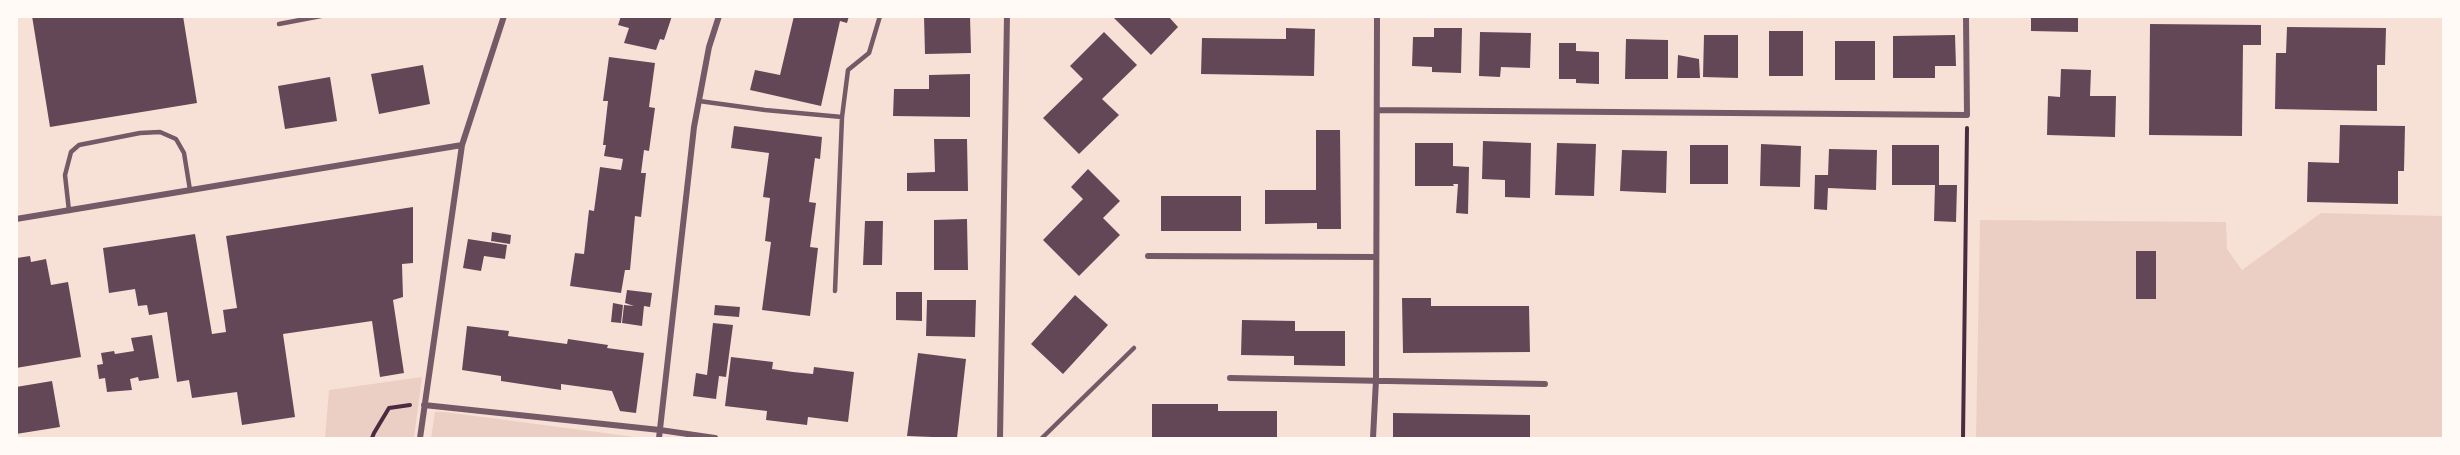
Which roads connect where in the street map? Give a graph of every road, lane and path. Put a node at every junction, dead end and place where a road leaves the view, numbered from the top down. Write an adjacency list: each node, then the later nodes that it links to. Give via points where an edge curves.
1 (321, 16): 8 (lane)
2 (504, 16): 13 (street)
3 (719, 16): 9 (street)
4 (879, 16): 12 (lane, via 869,53 848,70)
5 (1007, 16): 30 (street)
6 (1377, 16): 10 (street)
7 (1966, 16): 11 (street)
8 (279, 24)
9 (699, 101): 12 (lane); 25 (street)
10 (1377, 110): 11 (street); 18 (street)
11 (1967, 115): 33 (path)
12 (842, 117): 19 (lane)
13 (462, 145): 14 (street); 24 (street)
14 (190, 190): 15 (street); 15 (lane, via 184,153 176,139 160,132 140,133 79,146 71,152 65,175)
15 (69, 211): 16 (street)
16 (16, 219)
17 (1148, 256): 18 (street)
18 (1376, 257): 22 (street)
19 (835, 291)
20 (1134, 348): 31 (lane)
21 (1230, 378): 22 (street)
22 (1376, 380): 23 (street); 32 (street)
23 (1545, 384)
24 (424, 405): 25 (street); 26 (path, via 389,408); 27 (street)
25 (660, 430): 28 (street); 29 (street)
26 (372, 438)
27 (420, 438)
28 (659, 438)
29 (716, 438)
30 (1000, 438)
31 (1042, 438)
32 (1373, 438)
33 (1963, 438)

